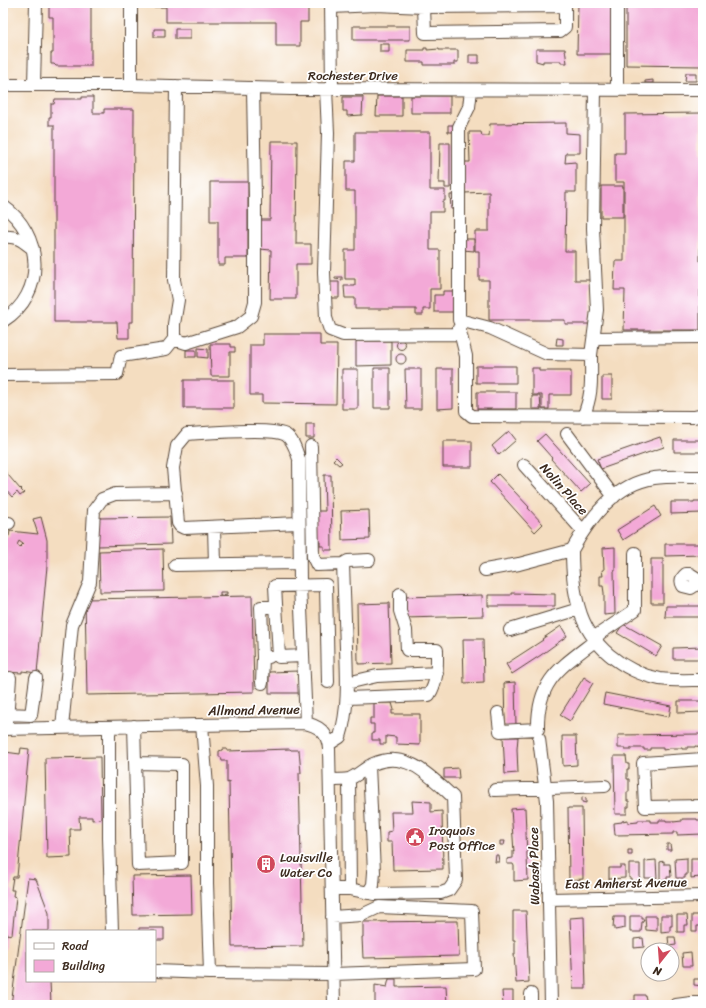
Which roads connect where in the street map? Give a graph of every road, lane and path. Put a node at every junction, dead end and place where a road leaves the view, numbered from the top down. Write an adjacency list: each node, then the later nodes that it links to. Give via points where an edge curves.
1 (36, 3): 9 (street)
2 (132, 3): 8 (street)
3 (617, 3): 16 (street)
4 (376, 4): 6 (street); 7 (street)
5 (565, 4): 7 (street); 7 (street, via 565,27 560,31 425,33)
6 (331, 5): 13 (street)
7 (424, 7)
8 (131, 84): 9 (street, Rochester Drive); 11 (street, Rochester Drive)
9 (34, 85): 10 (street, Rochester Drive)
10 (3, 86)
11 (176, 86): 12 (street, Rochester Drive); 26 (street, via 174,280 178,300)
12 (253, 89): 13 (street, Rochester Drive); 26 (street, via 255,302 251,316 237,327 186,343)
13 (329, 89): 14 (street, Rochester Drive); 23 (street, via 325,280 326,318 330,330 342,335)
14 (471, 90): 15 (street, Rochester Drive); 22 (street, via 470,107 459,127)
15 (595, 90): 16 (street, Rochester Drive); 25 (street, via 593,228 597,310)
16 (617, 90): 17 (street, Rochester Drive)
17 (703, 90)
18 (3, 206): 20 (street, via 24,226)
19 (3, 237): 20 (street, via 21,239)
20 (33, 249): 21 (street, via 35,269 29,290 24,300)
21 (3, 320)
22 (458, 320): 23 (street); 27 (street, via 490,328 547,354)
23 (460, 334): 30 (street, via 466,356 466,411 472,416)
24 (703, 337): 25 (street)
25 (594, 338): 27 (street)
26 (174, 339): 28 (street, via 166,348 121,356 117,374)
27 (591, 355): 30 (street, via 590,397)
28 (3, 375)
29 (703, 416): 30 (street)
30 (583, 417)
31 (567, 434): 36 (street)
32 (311, 446): 45 (street, via 313,557 317,565)
33 (524, 465): 39 (street, Nolin Place)
34 (703, 477): 36 (street, via 652,479)
35 (176, 493): 37 (street, via 173,468 177,446 187,434 270,431 285,435 295,446 299,459); 38 (street, via 180,526); 71 (street, via 115,494 102,499 94,510 90,582 72,625)
36 (614, 497): 39 (street, via 602,507)
37 (298, 522): 38 (street); 43 (street)
38 (214, 527): 44 (street)
39 (583, 531): 40 (street)
40 (572, 550): 47 (street, via 513,566); 51 (street, via 572,570)
41 (635, 553): 53 (street, Wabash Place, via 635,610 599,634)
42 (369, 560): 45 (street, via 348,561)
43 (300, 563): 44 (street); 48 (street)
44 (215, 564): 46 (street)
45 (342, 564): 63 (street)
46 (175, 565)
47 (485, 570)
48 (300, 585): 50 (street, via 275,586); 54 (street); 61 (street, via 326,585)
49 (400, 594): 57 (street, via 407,650 438,650)
50 (276, 607): 55 (street, via 261,607); 56 (street)
51 (579, 610): 52 (street); 53 (street, via 588,630)
52 (510, 630)
53 (596, 640): 60 (street, via 613,658 644,676 670,680); 73 (street, Wabash Place, via 563,665 548,682 539,708)
54 (304, 656): 56 (street); 67 (street)
55 (263, 657): 56 (street); 62 (street)
56 (279, 657)
57 (437, 673): 63 (street, via 377,676); 64 (street, via 429,695)
58 (10, 678): 65 (street)
59 (36, 678): 65 (street, via 31,715)
60 (703, 680)
61 (328, 682)
62 (262, 683)
63 (347, 683): 64 (street)
64 (347, 698): 74 (street, via 346,721 340,737)
65 (6, 706): 72 (street)
66 (498, 713): 73 (street, via 500,731)
67 (306, 723): 68 (street, Allmond Avenue); 74 (street, Allmond Avenue, via 322,730)
68 (202, 725): 69 (street, Allmond Avenue); 92 (street, via 207,786)
69 (134, 726): 70 (street, Allmond Avenue); 76 (street)
70 (109, 727): 71 (street, Allmond Avenue); 90 (street)
71 (62, 728): 72 (street, Allmond Avenue)
72 (5, 729)
73 (538, 734): 81 (street, Wabash Place)
74 (329, 744): 79 (street)
75 (703, 759): 83 (street, via 643,763 645,807)
76 (135, 763): 76 (street, via 138,864 182,863 182,764)
77 (369, 766): 78 (street); 86 (street, via 374,872 373,885); 86 (street, via 391,760 404,761 417,766 453,797 456,880 449,890 441,893)
78 (348, 779): 79 (street); 85 (street)
79 (330, 780): 84 (street)
80 (605, 786): 81 (street)
81 (545, 788): 82 (street); 88 (street, Wabash Place)
82 (495, 790)
83 (703, 806)
84 (332, 889): 85 (street); 89 (street)
85 (350, 889): 86 (street)
86 (368, 893)
87 (703, 896): 88 (street, East Amherst Avenue)
88 (549, 899): 96 (street, Wabash Place)
89 (332, 918): 93 (street); 93 (street, via 362,915 379,907 472,911 474,969)
90 (112, 930)
91 (156, 971): 92 (street)
92 (210, 973): 93 (street)
93 (333, 974): 95 (street)
94 (703, 1003): 97 (street)
95 (334, 1005)
96 (551, 1005)
97 (676, 1005)

